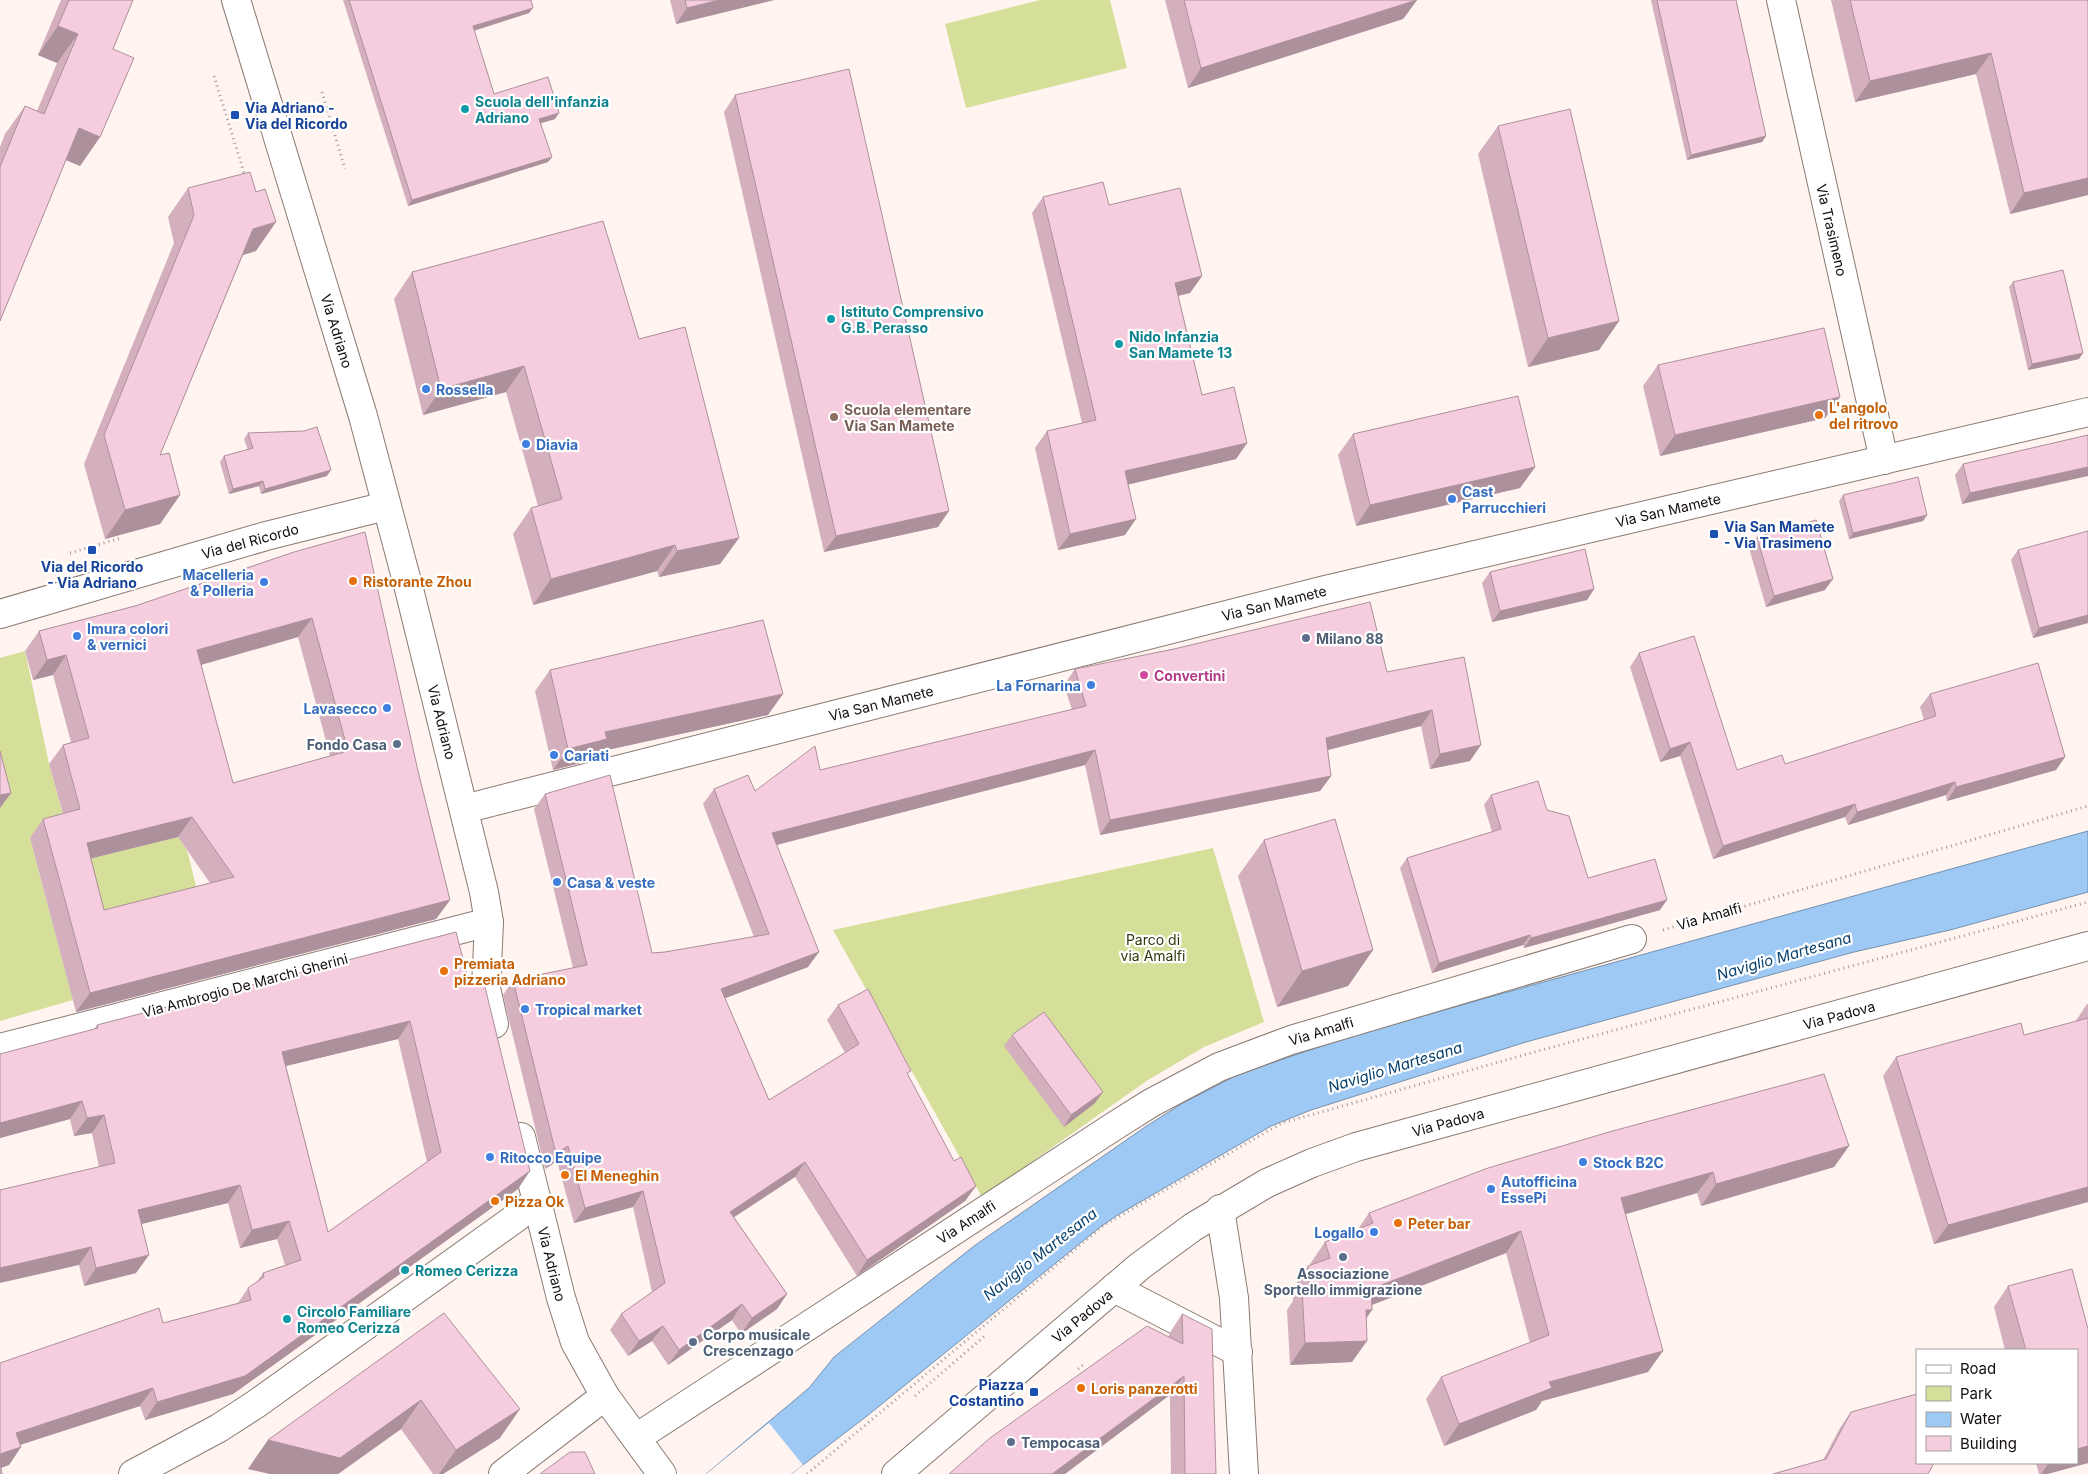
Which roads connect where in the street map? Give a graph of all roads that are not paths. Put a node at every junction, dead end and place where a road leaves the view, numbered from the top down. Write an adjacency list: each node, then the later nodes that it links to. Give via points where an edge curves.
1 (236, 0): 5 (street, Via Adriano, via 363,416)
2 (1781, 0): 4 (street, Via Trasimeno)
3 (2088, 412): 4 (street, Via San Mamete)
4 (1884, 460): 7 (street, Via San Mamete, via 1199,621)
5 (386, 506): 6 (street, Via del Ricordo, via 266,536); 7 (street, Via Adriano)
6 (0, 614)
7 (464, 810): 8 (street, Via Adriano)
8 (489, 922): 11 (street, Via Adriano, via 486,988); 12 (street, Via Ambrogio De Marchi Gherini)
9 (1632, 939): 19 (street, Via Amalfi, via 1318,1031 1210,1072 1116,1125)
10 (2088, 946): 15 (street, Via Padova, via 1356,1147 1288,1173)
11 (498, 1044)
12 (0, 1048)
13 (514, 1109): 14 (street, Via Adriano)
14 (536, 1201): 18 (street, Via Adriano, via 569,1328 582,1358); 20 (street, via 517,1218 256,1404 212,1432)
15 (1220, 1209): 16 (street, Via Padova, via 1167,1245); 17 (street, via 1234,1298)
16 (1114, 1288): 17 (street); 23 (street, Via Padova)
17 (1238, 1352): 24 (street)
18 (605, 1396): 19 (street, Via Adriano); 21 (street)
19 (636, 1438): 22 (street)
20 (133, 1474)
21 (503, 1474)
22 (662, 1474)
23 (896, 1474)
24 (1244, 1474)

